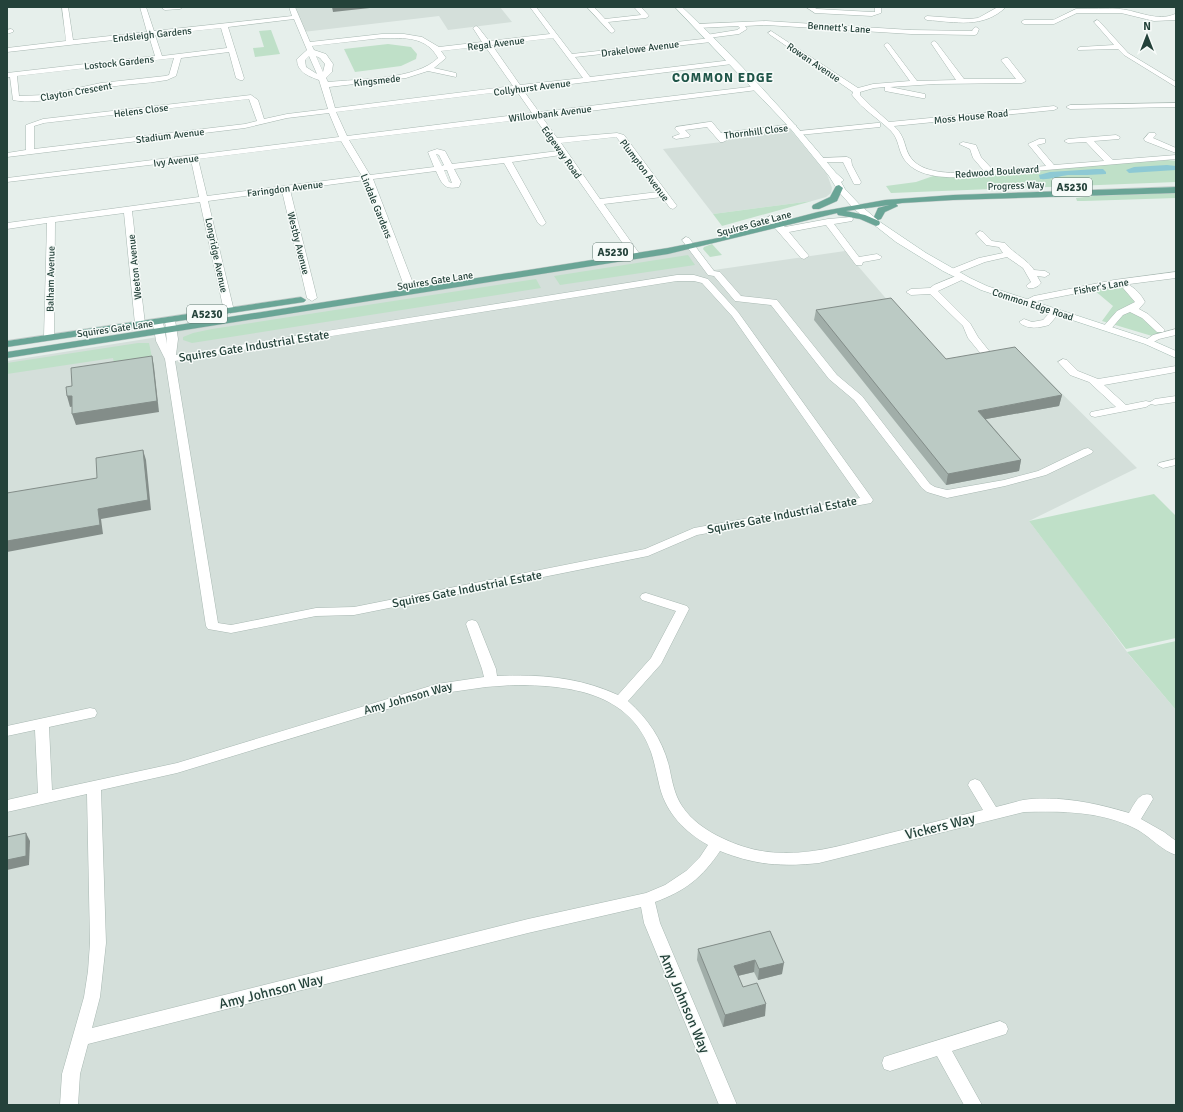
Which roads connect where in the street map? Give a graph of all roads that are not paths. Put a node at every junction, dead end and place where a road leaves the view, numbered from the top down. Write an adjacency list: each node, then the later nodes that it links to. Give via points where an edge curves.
1 (65, 7): 34 (street)
2 (143, 7): 31 (street)
3 (180, 7): 11 (street)
4 (292, 7): 14 (street, Lindale Gardens)
5 (533, 7): 32 (street)
6 (590, 7): 19 (street)
7 (637, 7): 19 (street, via 646,16)
8 (678, 7): 26 (street, Common Edge Road)
9 (878, 7): 13 (street, via 878,13 872,14)
10 (1001, 7): 17 (street)
11 (165, 8)
12 (1090, 9): 16 (street, via 1121,11 1154,19); 22 (street, via 1073,11 1054,22)
13 (811, 11)
14 (297, 17): 25 (street, Endsleigh Gardens); 39 (street, Lindale Gardens)
15 (932, 17): 17 (street, via 969,21)
16 (1175, 17)
17 (984, 19): 20 (street)
18 (1032, 19): 22 (street)
19 (602, 21): 29 (street)
20 (991, 22)
21 (1024, 22): 22 (street)
22 (1039, 22)
23 (1095, 24): 38 (street)
24 (741, 25): 33 (street, Drakelowe Avenue, via 744,29 739,32)
25 (224, 26): 31 (street, Endsleigh Gardens); 42 (street)
26 (698, 26): 28 (street, Bennett's Lane, via 766,23 912,32 975,33); 33 (street, Common Edge Road)
27 (476, 28): 36 (street, Edgeway Road)
28 (976, 29)
29 (612, 31)
30 (772, 33): 61 (street, Rowan Avenue)
31 (152, 34): 34 (street, Endsleigh Gardens); 46 (street)
32 (554, 36): 36 (street, Regal Avenue); 45 (street)
33 (710, 38): 45 (street, Drakelowe Avenue); 48 (street, Common Edge Road)
34 (70, 43): 41 (street, Endsleigh Gardens)
35 (934, 43): 55 (street)
36 (489, 44): 40 (street, Regal Avenue); 59 (street, Edgeway Road)
37 (887, 45): 56 (street)
38 (1119, 47): 43 (street, via 1077,46); 57 (street)
39 (309, 48): 40 (street, via 379,36 416,35); 54 (street, Lindale Gardens); 54 (street, via 323,56 329,64); 54 (street, via 301,59 302,66 308,73)
40 (439, 49): 49 (street, via 442,58)
41 (7, 50)
42 (231, 50): 44 (street, Lostock Gardens); 52 (street)
43 (1087, 55)
44 (177, 56): 46 (street, Lostock Gardens); 50 (street, Clayton Crescent, via 172,76 161,82 95,86 64,95 16,98)
45 (569, 56): 53 (street)
46 (159, 58): 50 (street, Lostock Gardens)
47 (1004, 60): 55 (street, via 1022,81)
48 (732, 62): 53 (street, Collyhurst Avenue); 60 (street, Common Edge Road)
49 (429, 69): 51 (street, Kingsmede); 54 (street, Kingsmede, via 406,76)
50 (10, 74)
51 (453, 74)
52 (240, 78)
53 (588, 80): 59 (street, Collyhurst Avenue)
54 (323, 81): 66 (street, Lindale Gardens)
55 (961, 81): 56 (street)
56 (916, 84): 58 (street)
57 (1176, 85)
58 (873, 86): 61 (street); 62 (street)
59 (518, 88): 66 (street, Collyhurst Avenue); 67 (street, Edgeway Road)
60 (756, 88): 67 (street, Willowbank Avenue); 71 (street, Common Edge Road)
61 (857, 91): 70 (street, Redwood Boulevard, via 859,99)
62 (922, 96)
63 (1176, 105): 64 (street)
64 (1070, 107)
65 (1054, 108): 70 (street, Moss House Road)
66 (332, 111): 68 (street, Stadium Avenue); 76 (street, Lindale Gardens)
67 (536, 115): 76 (street, Willowbank Avenue); 78 (street, Edgeway Road)
68 (261, 122): 84 (street, Stadium Avenue, via 246,126); 84 (street, Helens Close, via 251,97 43,121 30,126)
69 (870, 124): 72 (street)
70 (888, 124): 96 (street, Redwood Boulevard, via 900,138 908,159 916,166 951,175)
71 (793, 126): 72 (street, Common Edge Road); 73 (street, Thornhill Close, via 721,138 709,124 678,127 686,136)
72 (799, 133): 91 (street, Common Edge Road)
73 (676, 137)
74 (1116, 137): 77 (street)
75 (1138, 138): 85 (street, via 1150,137)
76 (344, 139): 88 (street, Ivy Avenue); 98 (street, Lindale Gardens)
77 (1088, 139): 80 (street); 92 (street)
78 (555, 141): 86 (street, Edgeway Road); 105 (street, Plumpton Avenue, via 617,135)
79 (1042, 141): 94 (street, via 1029,143)
80 (1068, 141)
81 (963, 144): 83 (street)
82 (983, 145): 83 (street)
83 (974, 147): 96 (street, via 977,158)
84 (30, 152): 87 (street, Stadium Avenue)
85 (1176, 152)
86 (562, 153): 90 (street, Faringdon Avenue); 109 (street, Edgeway Road)
87 (7, 155)
88 (194, 157): 99 (street, Ivy Avenue); 107 (street, Longridge Avenue)
89 (1176, 157): 92 (street, Redwood Boulevard)
90 (507, 160): 93 (street, Faringdon Avenue); 119 (street)
91 (821, 160): 97 (street, Common Edge Road); 100 (street, via 846,159)
92 (1110, 162): 94 (street, Redwood Boulevard)
93 (449, 167): 95 (street, Faringdon Avenue); 95 (street, via 441,152 432,152); 95 (street, via 457,182 456,185 448,185)
94 (1051, 167): 96 (street, Redwood Boulevard)
95 (439, 168): 98 (street, Faringdon Avenue)
96 (991, 172)
97 (833, 175): 103 (street, Common Edge Road); 110 (street, Common Edge Road, via 844,183)
98 (368, 178): 102 (street, Faringdon Avenue); 134 (street, Lindale Gardens)
99 (7, 180)
100 (857, 182)
101 (1176, 184): 110 (main road, Progress Way / A5230, via 919,193)
102 (285, 188): 107 (street, Faringdon Avenue); 138 (street, Westby Avenue)
103 (839, 188): 108 (street, Common Edge Road); 114 (main road, via 834,198)
104 (1176, 190): 106 (main road, Progress Way / A5230)
105 (663, 194): 109 (street); 112 (street, Plumpton Avenue)
106 (947, 198): 111 (main road, Progress Way / A5230); 117 (main road, via 885,208 879,212)
107 (205, 199): 113 (street, Faringdon Avenue); 141 (street, Longridge Avenue)
108 (850, 200): 110 (street, Common Edge Road); 114 (main road, Squires Gate Lane / A5230)
109 (597, 202): 124 (street, Edgeway Road)
110 (859, 202): 111 (street, Common Edge Road); 114 (main road, Squires Gate Lane / A5230); 117 (street, Common Edge Road)
111 (867, 205): 117 (street, Common Edge Road)
112 (673, 206)
113 (128, 210): 116 (street, Faringdon Avenue); 143 (street, Weeton Avenue)
114 (818, 211): 117 (main road); 120 (main road, Squires Gate Lane / A5230)
115 (850, 219): 118 (street, Squires Gate Lane)
116 (51, 220): 121 (street, Faringdon Avenue); 152 (street, Balham Avenue)
117 (877, 220): 128 (street, Common Edge Road, via 898,238)
118 (828, 222): 120 (street, Squires Gate Lane); 127 (street, via 858,261)
119 (542, 223)
120 (777, 224): 123 (main road, Squires Gate Lane / A5230); 126 (street)
121 (7, 226)
122 (980, 234): 125 (street, via 989,243 1006,243)
123 (688, 244): 124 (main road, Squires Gate Lane / A5230); 167 (street, via 738,299 774,302 833,378 858,398 931,490 955,493 1029,477)
124 (633, 253): 134 (main road, Squires Gate Lane / A5230)
125 (1009, 254): 128 (street, via 982,260); 129 (street, via 1027,266)
126 (804, 256)
127 (877, 257)
128 (952, 272): 132 (street, Common Edge Road)
129 (1032, 273): 130 (street); 133 (street, via 1036,283)
130 (1045, 274)
131 (1176, 275): 139 (street, Fisher's Lane, via 1114,283)
132 (962, 277): 136 (street); 139 (street, Common Edge Road, via 984,288)
133 (1031, 286)
134 (409, 287): 138 (main road, Squires Gate Lane / A5230); 144 (main road, Squires Gate Lane / A5230)
135 (1128, 288): 140 (street, via 1140,301 1137,306)
136 (932, 291): 137 (street); 145 (street)
137 (911, 292)
138 (312, 298): 141 (main road, Squires Gate Lane / A5230)
139 (1027, 302): 142 (street, Common Edge Road)
140 (1130, 308): 149 (street, via 1120,313); 150 (street, via 1145,316)
141 (228, 311): 144 (main road, Squires Gate Lane / A5230)
142 (1056, 311): 148 (street, via 1046,323); 149 (street, Common Edge Road)
143 (140, 324): 146 (main road, Squires Gate Lane / A5230); 152 (main road, Squires Gate Lane / A5230)
144 (171, 324): 146 (main road, Squires Gate Lane / A5230); 160 (street)
145 (967, 325): 147 (street); 157 (street, via 973,338)
146 (159, 326): 155 (main road, Squires Gate Lane / A5230); 160 (street, Squires Gate Industrial Estate, via 161,341)
147 (977, 326)
148 (1029, 326)
149 (1107, 328): 153 (street, Common Edge Road)
150 (1160, 330)
151 (1176, 332): 153 (street, via 1156,337)
152 (49, 337): 154 (main road, Squires Gate Lane / A5230)
153 (1148, 342): 159 (street, Common Edge Road)
154 (7, 344)
155 (64, 346): 156 (main road); 158 (main road, Squires Gate Lane / A5230)
156 (7, 351)
157 (985, 352)
158 (7, 355)
159 (1176, 355)
160 (170, 359): 160 (street, Squires Gate Industrial Estate, via 694,278 709,284 735,314 867,500 694,532 648,552 354,612 316,612 231,629 212,626)
161 (1063, 362): 163 (street, via 1074,373)
162 (1176, 369): 163 (street)
163 (1095, 383): 165 (street)
164 (1176, 398): 165 (street)
165 (1122, 408): 166 (street)
166 (1095, 414)
167 (1088, 451)
168 (1176, 462): 169 (street)
169 (1163, 465)
170 (646, 597): 173 (street, via 683,609 656,661)
171 (472, 624): 172 (street, via 489,669)
172 (490, 682): 173 (street, Amy Johnson Way, via 560,682 602,692); 178 (street, Amy Johnson Way, via 436,689 177,768)
173 (619, 702): 184 (street, Amy Johnson Way, via 636,715 646,730 656,747 671,801 687,824)
174 (90, 713): 175 (street)
175 (42, 724): 176 (street); 179 (street)
176 (7, 731)
177 (975, 785): 182 (street)
178 (94, 787): 179 (street, Amy Johnson Way); 189 (street, via 98,943 93,990)
179 (45, 797): 181 (street, Amy Johnson Way)
180 (1146, 799): 183 (street)
181 (7, 806)
182 (992, 813): 183 (street, Vickers Way, via 1024,806 1057,804 1087,807); 185 (street, Vickers Way, via 819,857 793,860 767,859)
183 (1132, 820): 186 (street, Vickers Way, via 1164,838)
184 (699, 833): 185 (street, Vickers Way)
185 (717, 843): 187 (street, Amy Johnson Way, via 691,875 670,890)
186 (1176, 849)
187 (647, 899): 189 (street, Amy Johnson Way, via 528,926); 193 (street, Amy Johnson Way, via 652,923)
188 (1000, 1029): 190 (street)
189 (81, 1038): 192 (street, via 72,1074)
190 (941, 1047): 191 (street); 194 (street)
191 (890, 1063)
192 (69, 1105)
193 (728, 1105)
194 (973, 1105)

